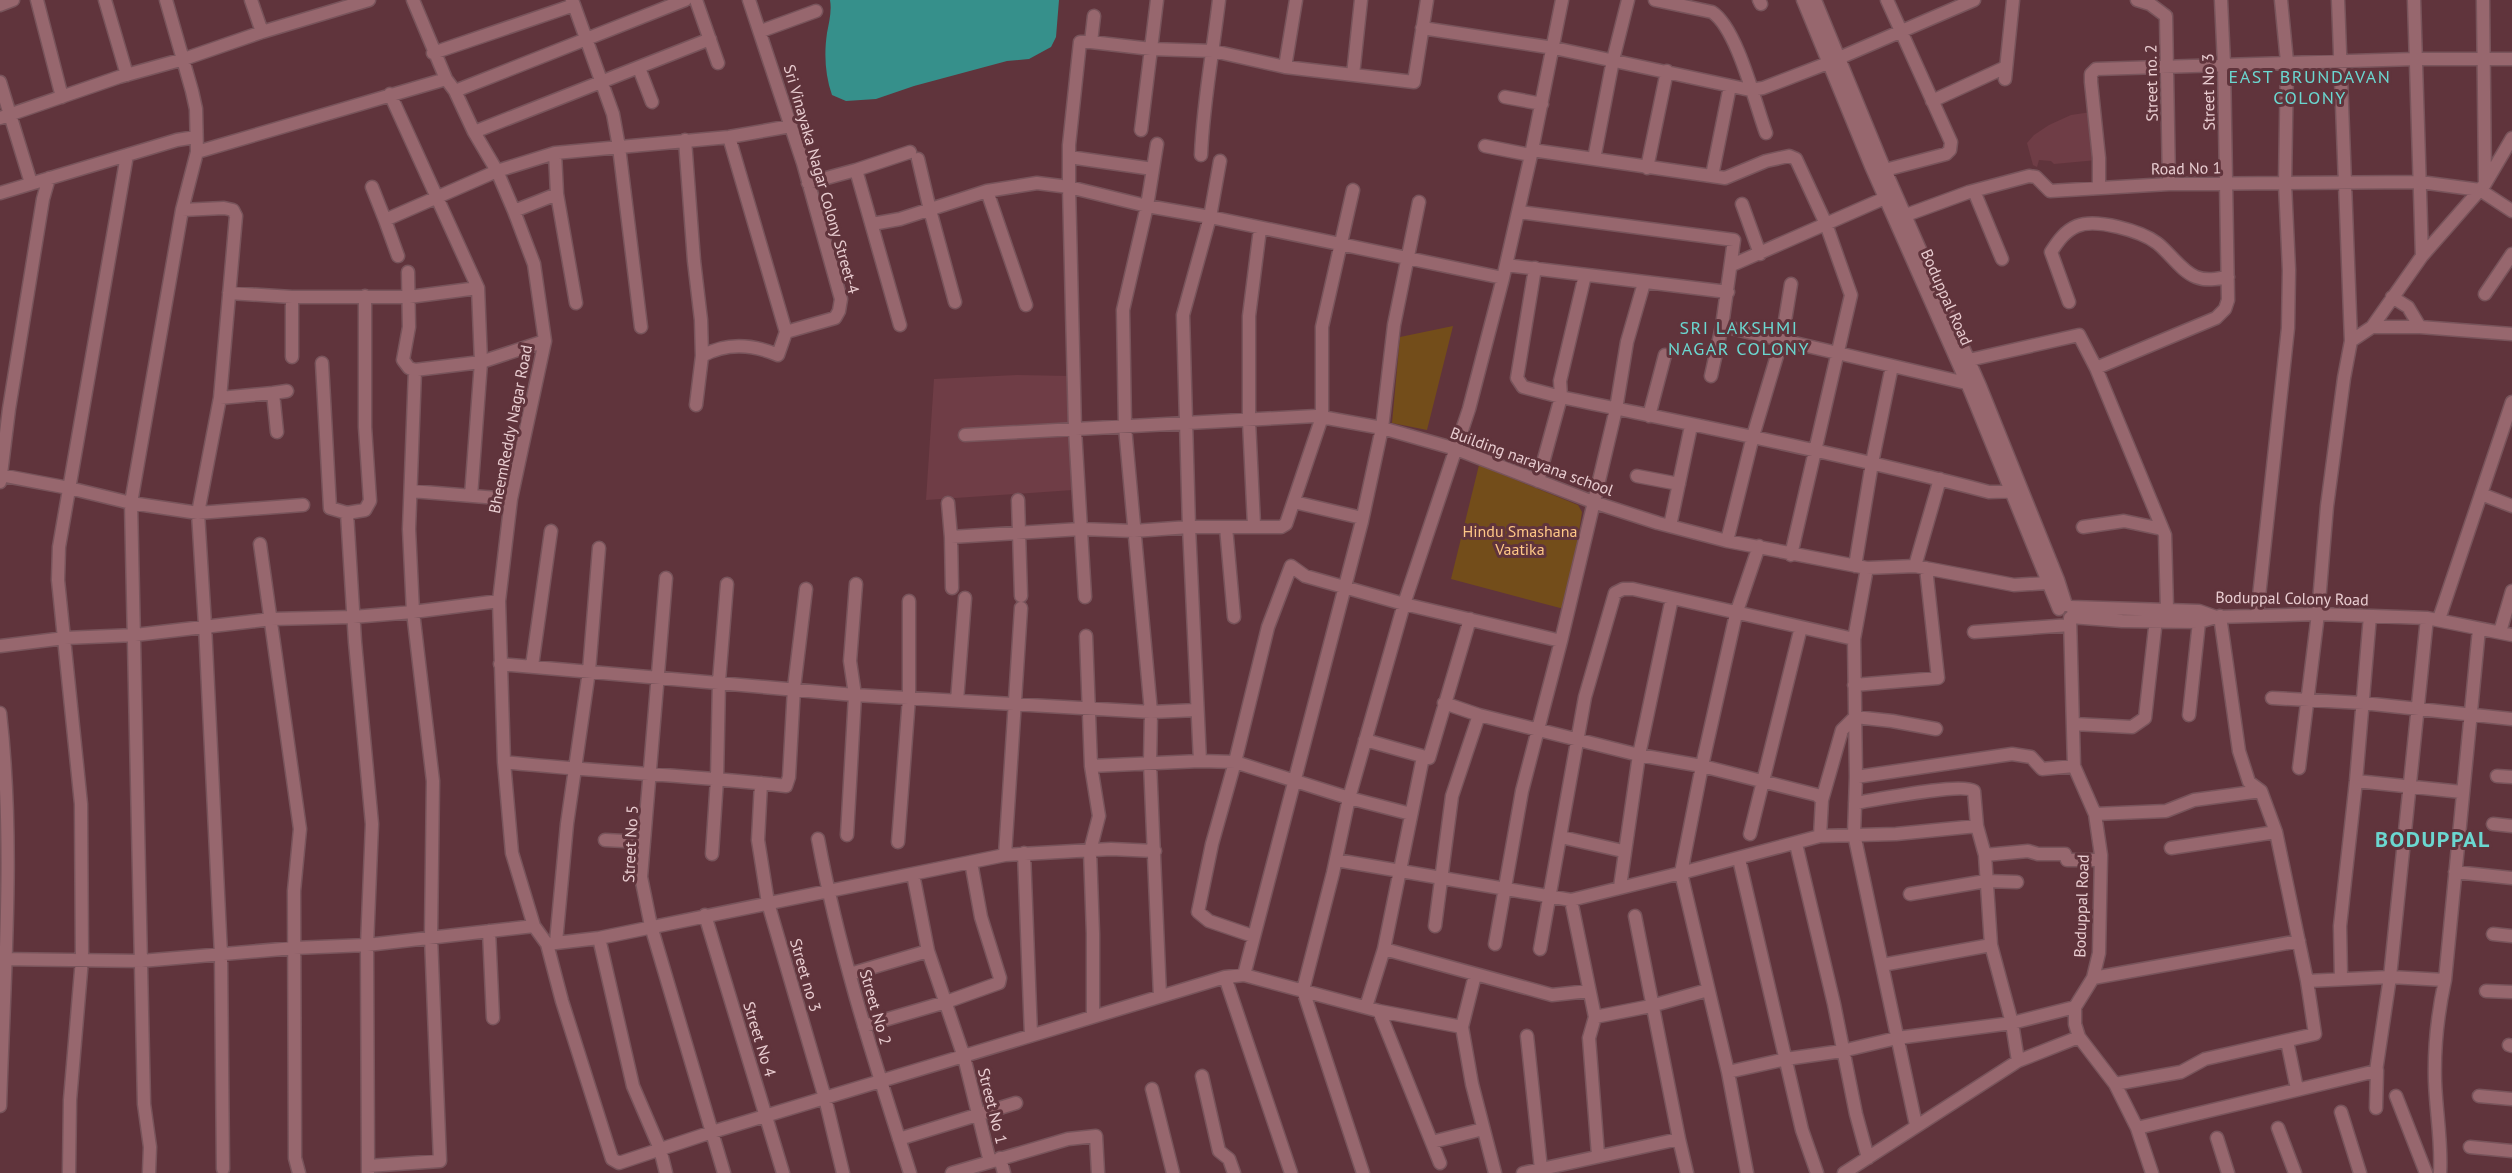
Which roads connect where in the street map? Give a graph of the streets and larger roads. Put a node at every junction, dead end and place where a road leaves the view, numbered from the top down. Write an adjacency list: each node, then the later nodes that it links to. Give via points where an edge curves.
1 (13, 0): 32 (street)
2 (37, 0): 70 (street)
3 (105, 0): 61 (street)
4 (166, 0): 48 (street)
5 (251, 0): 38 (street)
6 (369, 0): 33 (street)
7 (413, 0): 46 (street, BheemReddy Nagar Road)
8 (685, 0): 40 (street)
9 (696, 0): 41 (street)
10 (749, 0): 37 (street, Sri Vinayaka Nagar Colony Street-4)
11 (1156, 0): 44 (street)
12 (1219, 0): 45 (street)
13 (1296, 0): 58 (street)
14 (1360, 0): 62 (street)
15 (1426, 0): 36 (street)
16 (1562, 0): 43 (street)
17 (1628, 0): 51 (street)
18 (1655, 0): 67 (street, via 1720,17 1738,52)
19 (1803, 0): 52 (street, Boduppal Road)
20 (1815, 0): 52 (street, Boduppal Road)
21 (1887, 0): 39 (street)
22 (2013, 0): 72 (street, via 2006,73)
23 (2137, 0): 31 (street, Street no. 2)
24 (2221, 0): 56 (street, Street No 3)
25 (2281, 0): 54 (street)
26 (2338, 0): 53 (street)
27 (2414, 0): 47 (street)
28 (2483, 0): 49 (street)
29 (1969, 1): 39 (street)
30 (573, 2): 40 (street); 46 (street)
31 (2150, 2): 57 (street, Street no. 2, via 2166,16)
32 (0, 5)
33 (333, 6): 38 (street)
34 (816, 11): 37 (street)
35 (1094, 15): 42 (street)
36 (1422, 28): 43 (street); 62 (street, via 1414,82)
37 (760, 31): 76 (street, Sri Vinayaka Nagar Colony Street-4)
38 (262, 32): 48 (street)
39 (1900, 32): 52 (street); 72 (street)
40 (586, 39): 65 (street); 68 (street)
41 (710, 39): 55 (street); 59 (street)
42 (1091, 42): 44 (street); 92 (street, via 1080,42)
43 (1554, 48): 51 (street); 74 (street)
44 (1151, 49): 45 (street); 77 (street)
45 (1213, 51): 58 (street); 91 (street)
46 (433, 53): 63 (street, BheemReddy Nagar Road)
47 (2415, 58): 49 (street); 53 (street); 103 (street)
48 (184, 59): 61 (street); 81 (street, via 196,109)
49 (2483, 59): 50 (street); 111 (street)
50 (2512, 59)
51 (1613, 60): 60 (street); 93 (street)
52 (1833, 60): 67 (street); 98 (street, Boduppal Road); 119 (street, Boduppal Road)
53 (2340, 61): 54 (street); 102 (street)
54 (2287, 62): 56 (street); 108 (street)
55 (718, 63)
56 (2224, 64): 57 (street); 107 (street, Street No 3)
57 (2168, 65): 106 (street, Street no. 2); 112 (street, via 2093,71)
58 (1285, 67): 62 (street)
59 (639, 68): 65 (street); 73 (street)
60 (1667, 71): 66 (street); 95 (street)
61 (127, 75): 70 (street)
62 (1353, 75)
63 (446, 79): 68 (street, BheemReddy Nagar Road); 69 (street)
64 (0, 82): 75 (street)
65 (602, 83): 78 (street); 86 (street)
66 (1730, 86): 67 (street); 100 (street)
67 (1750, 90): 79 (street)
68 (455, 91): 78 (street, BheemReddy Nagar Road)
69 (390, 94): 87 (street); 118 (street)
70 (62, 97): 75 (street)
71 (1504, 97): 74 (street)
72 (1932, 101): 98 (street, via 1951,142 1950,150)
73 (652, 102)
74 (1542, 104): 89 (street)
75 (6, 116): 104 (street)
76 (791, 126): 80 (street); 105 (street, Sri Vinayaka Nagar Colony Street-4)
77 (1141, 130)
78 (474, 132): 99 (street, BheemReddy Nagar Road)
79 (1766, 133)
80 (729, 136): 83 (street); 166 (street)
81 (196, 137): 87 (street); 90 (street)
82 (2512, 138): 111 (street)
83 (685, 140): 86 (street); 174 (street)
84 (1158, 144): 96 (street)
85 (1485, 146): 89 (street)
86 (619, 147): 88 (street); 163 (street)
87 (197, 152): 123 (street)
88 (555, 153): 99 (street); 117 (street)
89 (1532, 153): 93 (street); 127 (street)
90 (127, 155): 101 (street); 209 (street)
91 (1201, 155)
92 (1069, 157): 96 (street); 110 (street)
93 (1594, 159): 95 (street)
94 (1220, 162): 128 (street)
95 (1647, 168): 100 (street)
96 (1153, 169): 122 (street)
97 (856, 170): 105 (street); 124 (street, via 914,156); 131 (street)
98 (1885, 170): 129 (street, Boduppal Road)
99 (497, 171): 118 (street); 125 (street, BheemReddy Nagar Road)
100 (1712, 176): 132 (street, via 1725,178 1789,156 1796,159)
101 (49, 178): 104 (street); 205 (street)
102 (2345, 182): 103 (street, Road No 1); 108 (street, Road No 1); 170 (street)
103 (2420, 182): 111 (street, Road No 1); 138 (street)
104 (31, 183): 116 (street)
105 (808, 183): 166 (street, Sri Vinayaka Nagar Colony Street-4, via 841,305 835,318)
106 (2169, 184): 107 (street, Road No 1); 112 (street, Road No 1)
107 (2226, 184): 108 (street, Road No 1); 146 (street, Street No 3)
108 (2285, 184): 262 (street, via 2288,328)
109 (372, 187): 130 (street)
110 (1069, 187): 114 (street, via 1037,183); 122 (street); 197 (street)
111 (2482, 187): 126 (street); 138 (street)
112 (2099, 188): 115 (street, Road No 1, via 2050,191 2041,180 2030,176)
113 (1353, 190): 134 (street)
114 (987, 191): 124 (street); 160 (street)
115 (1974, 191): 129 (street, Road No 1); 140 (street)
116 (0, 193)
117 (557, 194): 125 (street); 159 (street)
118 (438, 196): 130 (street); 149 (street)
119 (1885, 198): 129 (street, Boduppal Road); 132 (street)
120 (1419, 202): 139 (street)
121 (1742, 204): 135 (street)
122 (1147, 206): 128 (street); 195 (street, via 1123,310)
123 (182, 210): 151 (street, via 233,210 236,223); 218 (street)
124 (930, 210): 131 (street); 157 (street)
125 (514, 211): 169 (street, BheemReddy Nagar Road, via 534,264)
126 (2512, 211)
127 (1518, 212): 141 (street, via 1728,238 1734,240); 143 (street)
128 (1210, 217): 133 (street); 193 (street, via 1183,315)
129 (1899, 218): 175 (street, Boduppal Road); 182 (street, Boduppal Road)
130 (385, 220): 137 (street)
131 (872, 224): 161 (street)
132 (1826, 224): 135 (street); 171 (street, via 1851,295)
133 (1260, 229): 134 (street); 192 (street, via 1249,316)
134 (1340, 244): 139 (street); 191 (street, via 1322,327)
135 (1760, 254): 141 (street)
136 (2512, 254): 152 (street)
137 (398, 256)
138 (2422, 256): 156 (street)
139 (1407, 258): 143 (street); 196 (street, via 1394,325)
140 (2002, 259)
141 (1732, 265): 150 (street)
142 (1535, 268): 143 (street); 145 (street); 186 (street, via 1517,378 1522,387)
143 (1504, 271): 201 (street)
144 (408, 272): 155 (street)
145 (1585, 275): 147 (street); 186 (street, via 1560,381)
146 (2228, 277): 158 (street, via 2196,277 2157,243 2132,230 2079,225 2063,236 2051,252); 179 (street, Street No 3, via 2228,300 2216,318)
147 (1644, 283): 150 (street); 189 (street, via 1627,342)
148 (1791, 284): 168 (street)
149 (478, 288): 155 (street); 176 (street)
150 (1728, 292): 162 (street)
151 (230, 293): 154 (street); 185 (street)
152 (2485, 294)
153 (365, 296): 154 (street); 155 (street); 223 (street, via 365,427 370,501 365,510)
154 (292, 297): 173 (street)
155 (409, 297): 180 (street, via 403,360)
156 (2392, 297): 164 (street); 165 (street, via 2408,307)
157 (955, 302)
158 (2069, 302)
159 (576, 303)
160 (1026, 305)
161 (900, 325)
162 (1722, 326): 168 (street); 181 (street)
163 (641, 327)
164 (2372, 327): 165 (street); 170 (street)
165 (2420, 327): 167 (street)
166 (786, 332): 174 (street, via 778,355 757,346 717,348)
167 (2512, 334)
168 (1782, 339): 171 (street); 200 (street)
169 (545, 340): 176 (street); 214 (street, BheemReddy Nagar Road)
170 (2351, 341): 261 (street, via 2326,506)
171 (1837, 353): 178 (street); 202 (street)
172 (1665, 355): 190 (street)
173 (292, 357)
174 (702, 357): 188 (street)
175 (1969, 360): 179 (street, via 2079,334); 211 (street, Boduppal Road)
176 (481, 362): 180 (street); 213 (street)
177 (322, 363): 223 (street, via 329,504 333,510)
178 (1892, 366): 182 (street); 203 (street)
179 (2097, 368): 231 (street)
180 (415, 370): 210 (street)
181 (1711, 376)
182 (1966, 383): 211 (street, Boduppal Road)
183 (287, 391): 184 (street)
184 (273, 393): 185 (street); 198 (street)
185 (220, 398): 222 (street)
186 (1561, 398): 189 (street); 207 (street)
187 (2512, 402): 212 (street)
188 (696, 405)
189 (1616, 409): 190 (street); 217 (street)
190 (1649, 416): 194 (street)
191 (1322, 417): 192 (street, Building narayana school); 196 (street, Building narayana school); 216 (street)
192 (1249, 421): 193 (street, Building narayana school); 225 (street)
193 (1186, 424): 195 (street, Building narayana school); 227 (street)
194 (1691, 426): 200 (street); 208 (street)
195 (1125, 428): 197 (street, Building narayana school); 233 (street)
196 (1382, 428): 201 (street, Building narayana school); 224 (street)
197 (1075, 430): 199 (street, Building narayana school); 230 (street)
198 (277, 432)
199 (965, 435)
200 (1753, 436): 202 (street); 236 (street)
201 (1456, 449): 207 (street, Building narayana school); 256 (street)
202 (1815, 451): 203 (street); 240 (street)
203 (1872, 463): 206 (street); 241 (street)
204 (1637, 476): 208 (street)
205 (0, 478): 209 (street)
206 (1940, 479): 211 (street, via 1989,492); 242 (street)
207 (1538, 481): 217 (street, Building narayana school)
208 (1679, 484): 226 (street)
209 (69, 488): 218 (street); 278 (street, via 58,580)
210 (411, 491): 213 (street); 257 (street)
211 (2016, 491): 244 (street, Boduppal Road); 258 (street, Boduppal Road)
212 (2481, 494): 221 (street); 267 (street)
213 (471, 496): 214 (street)
214 (511, 499): 254 (street, BheemReddy Nagar Road)
215 (1018, 500): 234 (street)
216 (1294, 502): 224 (street); 225 (street, via 1288,521 1281,527)
217 (1593, 502): 226 (street, Building narayana school); 280 (street)
218 (131, 503): 222 (street); 276 (street)
219 (948, 503): 235 (street)
220 (303, 505): 222 (street)
221 (2512, 506)
222 (198, 513): 271 (street)
223 (346, 513): 265 (street)
224 (1362, 518): 247 (street)
225 (1254, 525): 228 (street)
226 (1670, 526): 236 (street, Building narayana school)
227 (1189, 527): 228 (street); 233 (street); 299 (street)
228 (1227, 527): 266 (street)
229 (2083, 527): 231 (street, via 2124,521)
230 (1081, 529): 233 (street); 234 (street); 251 (street)
231 (2162, 529): 259 (street, via 2167,565)
232 (551, 531): 283 (street)
233 (1134, 531): 300 (street)
234 (1019, 532): 235 (street); 296 (street, via 1021,602)
235 (951, 537): 248 (street)
236 (1727, 541): 238 (street, Building narayana school)
237 (260, 544): 268 (street)
238 (1759, 546): 240 (street, Building narayana school); 260 (street)
239 (599, 548): 284 (street)
240 (1791, 555): 241 (street, Building narayana school)
241 (1861, 567): 242 (street, Building narayana school); 279 (street)
242 (1921, 567): 244 (street, Building narayana school, via 2014,585); 287 (street, via 1938,678)
243 (666, 578): 285 (street, Street No 5)
244 (2047, 583): 258 (street, Boduppal Road)
245 (727, 584): 286 (street)
246 (855, 584): 289 (street, via 850,661)
247 (1346, 587): 256 (street); 316 (street, via 1305,576 1290,566 1268,627); 330 (street)
248 (952, 588)
249 (806, 589): 288 (street)
250 (2512, 591): 275 (street)
251 (1085, 597)
252 (965, 598): 293 (street)
253 (1672, 598): 260 (street); 311 (street, via 1633,589 1615,593 1585,696); 312 (street)
254 (499, 601): 257 (street); 282 (street, BheemReddy Nagar Road)
255 (909, 601): 290 (street)
256 (1404, 604): 269 (street); 310 (street)
257 (413, 612): 265 (street); 390 (street, via 433,781)
258 (2068, 613): 259 (street, Boduppal Colony Road); 274 (street, Boduppal Colony Road); 307 (street, Boduppal Road)
259 (2160, 613): 263 (street, Boduppal Colony Road, via 2199,611); 270 (street); 307 (street, via 2145,718 2132,727)
260 (1736, 614): 272 (street); 319 (street)
261 (2318, 614): 262 (street, Boduppal Colony Road); 264 (street, Boduppal Colony Road); 292 (street)
262 (2257, 615): 263 (street, Boduppal Colony Road)
263 (2218, 616): 270 (street); 333 (street, via 2239,751 2249,782)
264 (2370, 616): 267 (street, Boduppal Colony Road); 295 (street)
265 (353, 617): 268 (street); 395 (street, via 372,824)
266 (1234, 617)
267 (2433, 618): 273 (street, Boduppal Colony Road); 298 (street)
268 (272, 619): 271 (street); 397 (street, via 300,829)
269 (1470, 619): 280 (street); 294 (street)
270 (2199, 622): 304 (street)
271 (206, 625): 276 (street); 401 (street)
272 (1801, 627): 279 (street); 328 (street)
273 (2479, 629): 275 (street, Boduppal Colony Road); 302 (street)
274 (1974, 632)
275 (2506, 633)
276 (135, 635): 278 (street); 404 (street)
277 (1086, 636): 297 (street)
278 (65, 638): 281 (street); 403 (street, via 81,804)
279 (1854, 639): 287 (street)
280 (1561, 641): 308 (street)
281 (0, 645)
282 (500, 663): 283 (street); 315 (street, BheemReddy Nagar Road)
283 (532, 666): 284 (street)
284 (589, 671): 285 (street); 322 (street)
285 (656, 676): 286 (street); 323 (street, Street No 5)
286 (719, 681): 288 (street); 327 (street)
287 (1854, 685): 305 (street)
288 (794, 688): 289 (street); 331 (street, via 786,786)
289 (855, 695): 290 (street); 346 (street)
290 (909, 698): 293 (street); 352 (street)
291 (2272, 698): 292 (street)
292 (2307, 700): 295 (street); 321 (street)
293 (957, 701): 296 (street)
294 (1444, 703): 303 (street); 313 (street, via 1429,758)
295 (2363, 703): 298 (street); 329 (street)
296 (1015, 705): 297 (street); 360 (street)
297 (1088, 708): 300 (street); 318 (street)
298 (2416, 709): 302 (street); 332 (street)
299 (1197, 710): 300 (street); 314 (street)
300 (1151, 712): 317 (street)
301 (0, 713): 402 (street, via 7,798 8,894)
302 (2470, 714): 306 (street); 334 (street)
303 (1479, 715): 308 (street); 371 (street, via 1452,796)
304 (2189, 715)
305 (1855, 717): 309 (street); 325 (street); 336 (street, via 1842,730)
306 (2512, 719)
307 (2074, 724): 320 (street, Boduppal Road)
308 (1537, 729): 311 (street); 375 (street)
309 (1936, 729)
310 (1365, 740): 313 (street); 335 (street)
311 (1577, 740): 312 (street); 348 (street)
312 (1639, 755): 319 (street); 357 (street)
313 (1423, 757): 338 (street)
314 (1200, 761): 316 (street); 317 (street)
315 (504, 762): 322 (street); 383 (street, BheemReddy Nagar Road, via 512,853)
316 (1235, 762): 330 (street); 388 (street, via 1198,912 1209,921)
317 (1150, 763): 318 (street); 356 (street)
318 (1091, 766): 355 (street, via 1099,816)
319 (1702, 766): 328 (street); 368 (street)
320 (2074, 766): 325 (street, via 2042,769 2031,757 2012,754); 339 (street, Boduppal Road)
321 (2299, 768)
322 (574, 770): 323 (street); 393 (street)
323 (650, 773): 327 (street); 351 (street, Street No 5)
324 (2497, 776): 326 (street)
325 (1856, 777): 337 (street)
326 (2512, 777)
327 (717, 779): 331 (street); 359 (street)
328 (1763, 781): 336 (street); 344 (street)
329 (2356, 781): 332 (street); 412 (street, via 2340,926)
330 (1293, 782): 335 (street); 388 (street)
331 (761, 783): 380 (street, Street no 3, via 758,840)
332 (2410, 786): 334 (street); 410 (street)
333 (2261, 791): 339 (street, via 2194,800 2166,811); 343 (street)
334 (2462, 792): 367 (street)
335 (1349, 798): 338 (street); 363 (street)
336 (1822, 800): 347 (street)
337 (1855, 803): 341 (street, via 1970,788 1976,797); 345 (street)
338 (1411, 814): 366 (street)
339 (2095, 814): 364 (street, Boduppal Road)
340 (2493, 824): 342 (street)
341 (1977, 826): 345 (street); 361 (street)
342 (2512, 826)
343 (2276, 832): 354 (street); 392 (street)
344 (1750, 834)
345 (1854, 834): 347 (street); 405 (street)
346 (847, 835)
347 (1820, 836): 353 (street)
348 (1561, 837): 357 (street); 378 (street)
349 (818, 839): 376 (street, Street No 2)
350 (605, 840): 351 (street)
351 (644, 842): 384 (street, Street No 5, via 641,878)
352 (898, 842)
353 (1796, 844): 362 (street); 437 (street)
354 (2171, 848)
355 (1090, 851): 356 (street); 358 (street); 426 (street)
356 (1155, 851): 420 (street)
357 (1623, 851): 374 (street)
358 (1024, 853): 360 (street); 432 (street)
359 (712, 854)
360 (1005, 855): 365 (street)
361 (1985, 855): 364 (street, via 2028,850 2065,854 2067,860); 372 (street)
362 (1739, 859): 368 (street); 439 (street)
363 (1336, 860): 366 (street); 415 (street)
364 (2100, 860): 411 (street, Boduppal Road, via 2099,953)
365 (971, 862): 369 (street); 421 (street, via 981,917 1000,978 995,986)
366 (1401, 872): 371 (street); 398 (street)
367 (2455, 872): 370 (street); 413 (street)
368 (1681, 873): 374 (street); 416 (street)
369 (913, 874): 376 (street); 400 (street, Street No 1)
370 (2512, 878)
371 (1440, 879): 375 (street); 385 (street)
372 (1986, 881): 373 (street); 377 (street); 396 (street)
373 (2017, 882)
374 (1620, 886): 379 (street)
375 (1504, 890): 378 (street); 394 (street)
376 (828, 891): 380 (street); 406 (street, Street No 2)
377 (1910, 894)
378 (1551, 896): 379 (street); 399 (street)
379 (1571, 900): 417 (street)
380 (768, 903): 381 (street); 450 (street, Street no 3)
381 (705, 915): 384 (street); 457 (street, Street No 4)
382 (1635, 916): 422 (street)
383 (534, 926): 386 (street); 393 (street, BheemReddy Nagar Road)
384 (651, 926): 391 (street); 462 (street, Street No 5)
385 (1435, 926)
386 (489, 931): 390 (street); 428 (street)
387 (2493, 934): 389 (street)
388 (1253, 936): 407 (street)
389 (2512, 936)
390 (431, 937): 395 (street); 474 (street)
391 (598, 938): 393 (street); 468 (street, via 633,1086)
392 (2299, 941): 411 (street); 414 (street)
393 (551, 943): 468 (street, via 562,1001 612,1159 619,1163)
394 (1495, 944)
395 (367, 945): 397 (street); 476 (street)
396 (1991, 945): 405 (street); 429 (street)
397 (294, 948): 401 (street); 481 (street, via 295,1158)
398 (1384, 949): 408 (street); 423 (street)
399 (1540, 949)
400 (928, 951): 406 (street); 421 (street, Street No 1)
401 (221, 955): 404 (street); 475 (street)
402 (2, 959): 403 (street); 453 (street)
403 (82, 959): 404 (street); 479 (street, via 70,1100)
404 (141, 961): 480 (street)
405 (1882, 965): 435 (street)
406 (850, 974): 430 (street, Street No 2)
407 (1244, 975): 409 (street); 415 (street)
408 (1475, 975): 417 (street, via 1552,995); 431 (street)
409 (1225, 977): 420 (street); 492 (street)
410 (2391, 977): 412 (street); 413 (street); 441 (street)
411 (2093, 978): 424 (street, Boduppal Road)
412 (2342, 978): 414 (street)
413 (2445, 980): 504 (street, via 2439,1004 2435,1082)
414 (2307, 981): 436 (street, via 2315,1034)
415 (1303, 990): 423 (street); 493 (street)
416 (1708, 990): 422 (street); 442 (street)
417 (1589, 991): 427 (street)
418 (2486, 991): 419 (street)
419 (2512, 992)
420 (1161, 996): 426 (street)
421 (946, 1002): 430 (street); 438 (street, Street No 1)
422 (1651, 1006): 427 (street); 465 (street)
423 (1366, 1007): 425 (street)
424 (2075, 1007): 429 (street); 434 (street)
425 (1379, 1011): 431 (street); 466 (street)
426 (1093, 1016): 432 (street)
427 (1595, 1017): 470 (street, via 1589,1038)
428 (493, 1018)
429 (2012, 1023): 435 (street); 440 (street)
430 (864, 1026): 444 (street, Street No 2)
431 (1462, 1027): 461 (street)
432 (1031, 1035): 438 (street)
433 (1527, 1036): 477 (street)
434 (2079, 1037): 440 (street); 445 (street)
435 (1897, 1038): 437 (street); 458 (street)
436 (2287, 1041): 445 (street, via 2205,1059 2181,1072); 447 (street)
437 (1842, 1051): 439 (street); 471 (street)
438 (964, 1058): 444 (street); 455 (street, Street No 1)
439 (1786, 1059): 442 (street); 498 (street, via 1802,1130)
440 (2018, 1061): 458 (street)
441 (2377, 1070): 447 (street); 454 (street)
442 (1728, 1072): 497 (street)
443 (1202, 1076): 491 (street, via 1219,1151 1229,1159)
444 (880, 1082): 450 (street); 464 (street, Street No 2)
445 (2115, 1084): 459 (street)
446 (1152, 1089): 490 (street)
447 (2297, 1089): 459 (street)
448 (2396, 1096): 503 (street)
449 (2479, 1096): 451 (street)
450 (825, 1098): 457 (street); 485 (street, Street no 3)
451 (2512, 1099)
452 (1016, 1103): 455 (street)
453 (0, 1106)
454 (2376, 1108)
455 (978, 1113): 464 (street); 472 (street, Street No 1)
456 (2341, 1113): 502 (street)
457 (766, 1117): 462 (street); 484 (street, Street No 4)
458 (1916, 1125): 471 (street)
459 (2138, 1128): 499 (street)
460 (2278, 1128): 501 (street)
461 (1483, 1129): 466 (street); 494 (street)
462 (712, 1132): 468 (street); 483 (street, Street No 5)
463 (2217, 1138): 500 (street)
464 (899, 1139): 486 (street, Street No 2)
465 (1678, 1139): 470 (street); 496 (street)
466 (1432, 1142): 473 (street)
467 (2470, 1147): 469 (street)
468 (660, 1149): 482 (street)
469 (2512, 1151)
470 (1598, 1155): 477 (street)
471 (1868, 1158): 478 (street)
472 (995, 1160): 487 (street); 488 (street, Street No 1); 489 (street, via 1068,1138 1096,1136)
473 (1440, 1163)
474 (441, 1167): 476 (street)
475 (224, 1169)
476 (368, 1169)
477 (1541, 1169): 495 (street)
478 (1848, 1172)
479 (69, 1173)
480 (149, 1173)
481 (299, 1173)
482 (666, 1173)
483 (724, 1173)
484 (783, 1173)
485 (843, 1173)
486 (910, 1173)
487 (954, 1173)
488 (1004, 1173)
489 (1098, 1173)
490 (1173, 1173)
491 (1234, 1173)
492 (1291, 1173)
493 (1363, 1173)
494 (1495, 1173)
495 (1523, 1173)
496 (1687, 1173)
497 (1747, 1173)
498 (1817, 1173)
499 (2152, 1173)
500 (2228, 1173)
501 (2295, 1173)
502 (2360, 1173)
503 (2426, 1173)
504 (2440, 1173)

